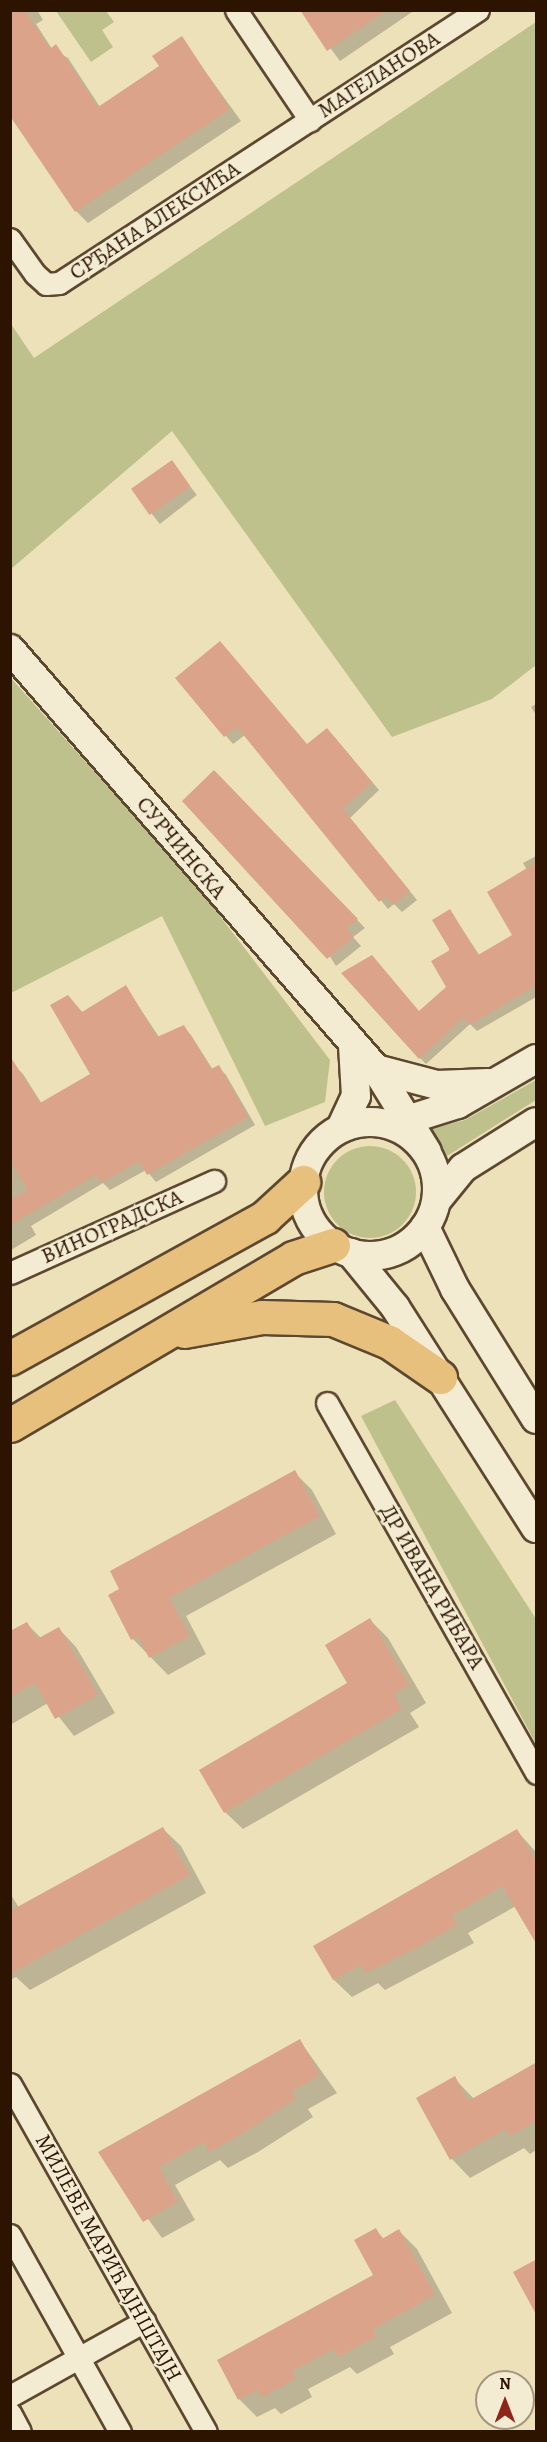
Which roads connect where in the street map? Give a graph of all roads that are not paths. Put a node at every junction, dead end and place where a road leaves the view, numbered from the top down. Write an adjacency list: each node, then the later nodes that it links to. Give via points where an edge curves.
1 (236, 10): 3 (street)
2 (478, 10): 3 (street, МАГЕЛАНОВА)
3 (310, 120): 4 (street, СРЂАНА АЛЕКСИЋА, via 59,283 46,284)
4 (10, 239)
5 (10, 649): 6 (main road, СУРЧИНСКА)
6 (353, 1046): 8 (main road, СУРЧИНСКА); 12 (main road, via 356,1096)
7 (537, 1059): 9 (main road)
8 (376, 1069): 9 (main road, via 437,1085); 11 (main road, СУРЧИНСКА)
9 (497, 1082): 11 (main road)
10 (537, 1122): 15 (main road, via 463,1168)
11 (400, 1123): 12 (main road, via 367,1122); 15 (main road, СУРЧИНСКА, via 427,1152)
12 (341, 1128): 14 (main road, via 315,1151)
13 (214, 1181): 18 (street, ВИНОГРАДСКА)
14 (303, 1182): 17 (main road, via 310,1219); 20 (highway, via 266,1217)
15 (436, 1200): 16 (main road)
16 (425, 1227): 17 (main road, via 392,1252); 23 (main road, via 451,1282)
17 (342, 1249): 19 (highway, via 293,1258); 21 (main road, via 372,1274)
18 (10, 1273)
19 (159, 1337): 21 (highway, via 243,1318 333,1319 389,1341); 24 (highway)
20 (10, 1358)
21 (440, 1377): 25 (main road)
22 (327, 1402): 26 (street, ДР ИВАНА РИБАРА)
23 (537, 1419)
24 (10, 1425)
25 (537, 1528)
26 (537, 1773)
27 (10, 2085): 29 (street, МИЛЕВЕ МАРИЋ АЈНШТАЈН)
28 (10, 2235): 30 (street)
29 (145, 2321): 30 (street); 35 (street, МИЛЕВЕ МАРИЋ АЈНШТАЈН)
30 (80, 2358): 31 (street); 34 (street)
31 (10, 2396)
32 (10, 2413): 33 (street)
33 (21, 2432)
34 (120, 2432)
35 (206, 2432)

